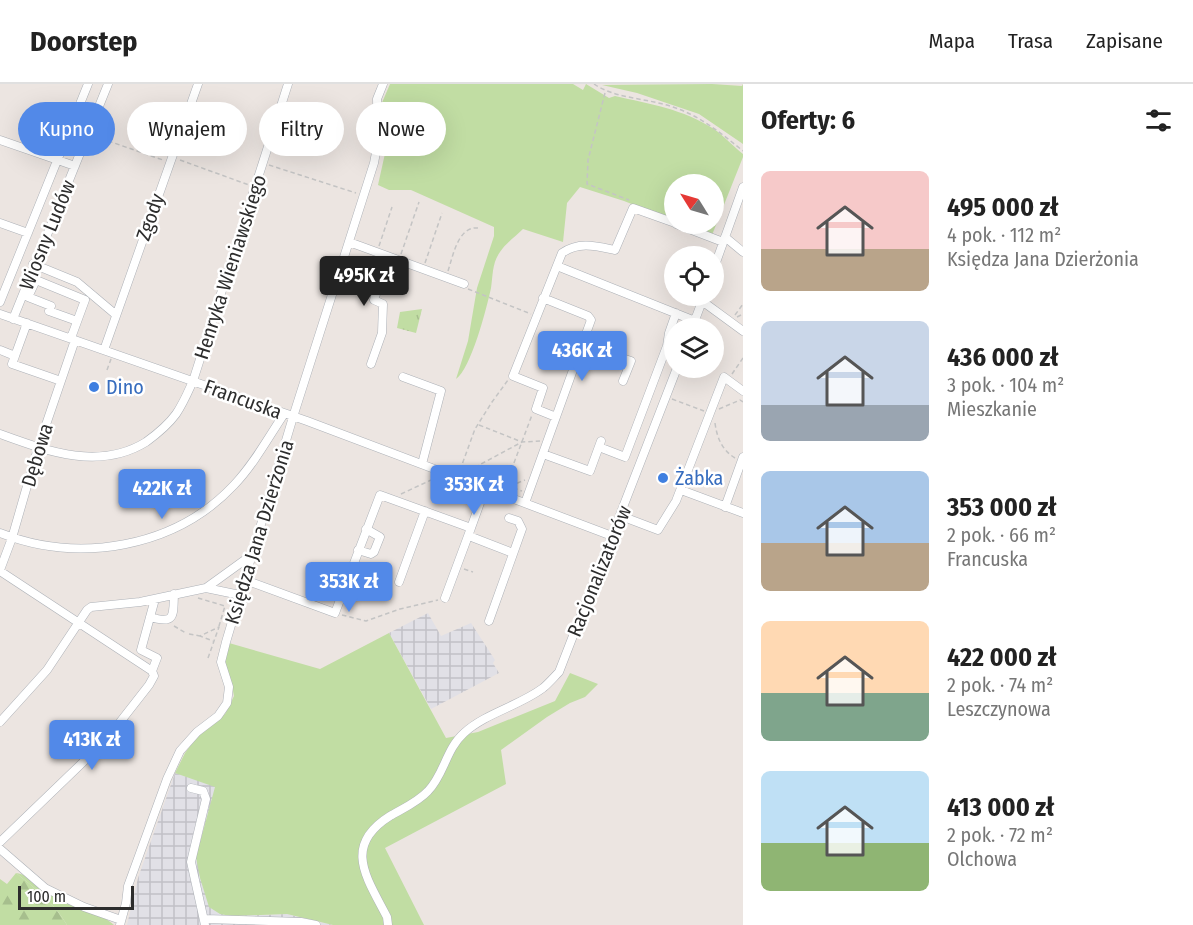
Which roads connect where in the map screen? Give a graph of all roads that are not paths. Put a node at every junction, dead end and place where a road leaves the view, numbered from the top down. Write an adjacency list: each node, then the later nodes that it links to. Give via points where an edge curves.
1 (87, 84): 5 (street); 7 (street, Wiosny Ludów)
2 (198, 84): 28 (street, Zgody)
3 (288, 84): 43 (street, Henryka Wieniawskiego)
4 (383, 84): 16 (street, Księdza Jana Dzierżonia, via 376,107 378,142)
5 (106, 87): 8 (street, Wiosny Ludów)
6 (0, 140): 7 (street)
7 (57, 160): 8 (street); 13 (street, Wiosny Ludów)
8 (75, 166): 20 (street, Wiosny Ludów)
9 (743, 186): 10 (street)
10 (740, 201): 15 (street)
11 (664, 219): 21 (street, via 633,208 615,250 577,246 562,253)
12 (0, 224): 13 (street)
13 (28, 233): 24 (street, Wiosny Ludów)
14 (707, 234): 15 (street)
15 (724, 240): 17 (street); 18 (street)
16 (349, 242): 19 (street); 47 (street, Księdza Jana Dzierżonia)
17 (722, 246)
18 (743, 252)
19 (388, 257): 22 (street); 39 (street, via 374,300 383,304 382,333)
20 (33, 264): 28 (street, via 77,282); 30 (street, Wiosny Ludów)
21 (557, 266): 23 (street); 26 (street)
22 (464, 284)
23 (543, 298): 35 (street, via 588,316 591,320); 48 (street, via 513,376 543,388 536,409)
24 (0, 302)
25 (713, 306): 33 (street)
26 (676, 313): 29 (street); 51 (street, via 625,457 600,444 590,471)
27 (0, 314): 30 (street, Francuska)
28 (115, 314): 37 (street, Zgody)
29 (683, 318)
30 (13, 319): 32 (street, Francuska)
31 (77, 321): 31 (street, Dębowa, via 85,300 36,280 28,297); 34 (street, Dębowa)
32 (27, 323): 34 (street, Francuska); 38 (street)
33 (743, 331)
34 (73, 339): 37 (street, Francuska); 42 (street, Dębowa)
35 (582, 345): 44 (street, via 631,361); 48 (street)
36 (0, 350): 38 (street)
37 (104, 350): 43 (street, Francuska)
38 (15, 356): 42 (street, via 12,364)
39 (371, 364)
40 (403, 377): 53 (street, via 441,391)
41 (673, 378): 60 (street, Racjonalizatorów)
42 (61, 381): 50 (street, Dębowa)
43 (194, 381): 46 (street, Francuska); 50 (street, Henryka Wieniawskiego, via 164,429 131,450 89,458)
44 (623, 381)
45 (743, 391): 55 (street, via 724,377)
46 (284, 414): 47 (street, Francuska); 66 (street, via 234,486 195,517 156,537 102,548 70,549)
47 (293, 417): 53 (street, Francuska); 69 (street, Księdza Jana Dzierżonia)
48 (556, 417): 51 (street)
49 (0, 434): 50 (street, Henryka Wieniawskiego)
50 (38, 448): 66 (street, Dębowa)
51 (543, 454): 56 (street)
52 (742, 460): 57 (street)
53 (422, 464): 54 (street, Francuska)
54 (485, 489): 56 (street, Francuska); 63 (street)
55 (681, 490): 57 (street); 60 (street, via 658,530)
56 (525, 503): 65 (street, Francuska)
57 (725, 507): 59 (street)
58 (425, 511): 62 (street, via 380,495); 63 (street); 72 (street)
59 (743, 513)
60 (621, 516): 65 (street, Racjonalizatorów)
61 (509, 518): 68 (street, via 518,521 522,529)
62 (366, 529): 67 (street); 67 (street, via 380,537 371,554)
63 (470, 532): 68 (street); 76 (street)
64 (0, 534): 66 (street)
65 (612, 536): 89 (street, Racjonalizatorów, via 559,672 543,688 467,730 451,749 429,790 380,822 365,840 361,851 364,872)
66 (12, 538): 70 (street, Dębowa)
67 (358, 550): 71 (street, via 335,613)
68 (513, 553): 79 (street)
69 (253, 554): 71 (street, Księdza Jana Dzierżonia); 73 (street)
70 (0, 570): 80 (street)
71 (245, 580): 75 (street, Księdza Jana Dzierżonia)
72 (399, 582)
73 (206, 588): 74 (street); 75 (street)
74 (177, 593): 77 (street); 78 (street, via 173,615 168,620)
75 (240, 595): 87 (street, Księdza Jana Dzierżonia, via 221,663 229,687 227,703 180,751 171,769 128,886)
76 (445, 598)
77 (155, 599): 78 (street); 80 (street, via 91,607)
78 (150, 617): 81 (street, via 141,650 157,658)
79 (489, 621)
80 (79, 624): 81 (street); 82 (street, via 47,670)
81 (153, 674): 84 (street, via 149,685 106,740)
82 (0, 722)
83 (191, 788): 86 (street, via 203,791 206,799 191,862)
84 (0, 842)
85 (0, 849): 87 (street, via 45,888)
86 (205, 922): 88 (street)
87 (120, 923)
88 (316, 925)
89 (388, 925)

